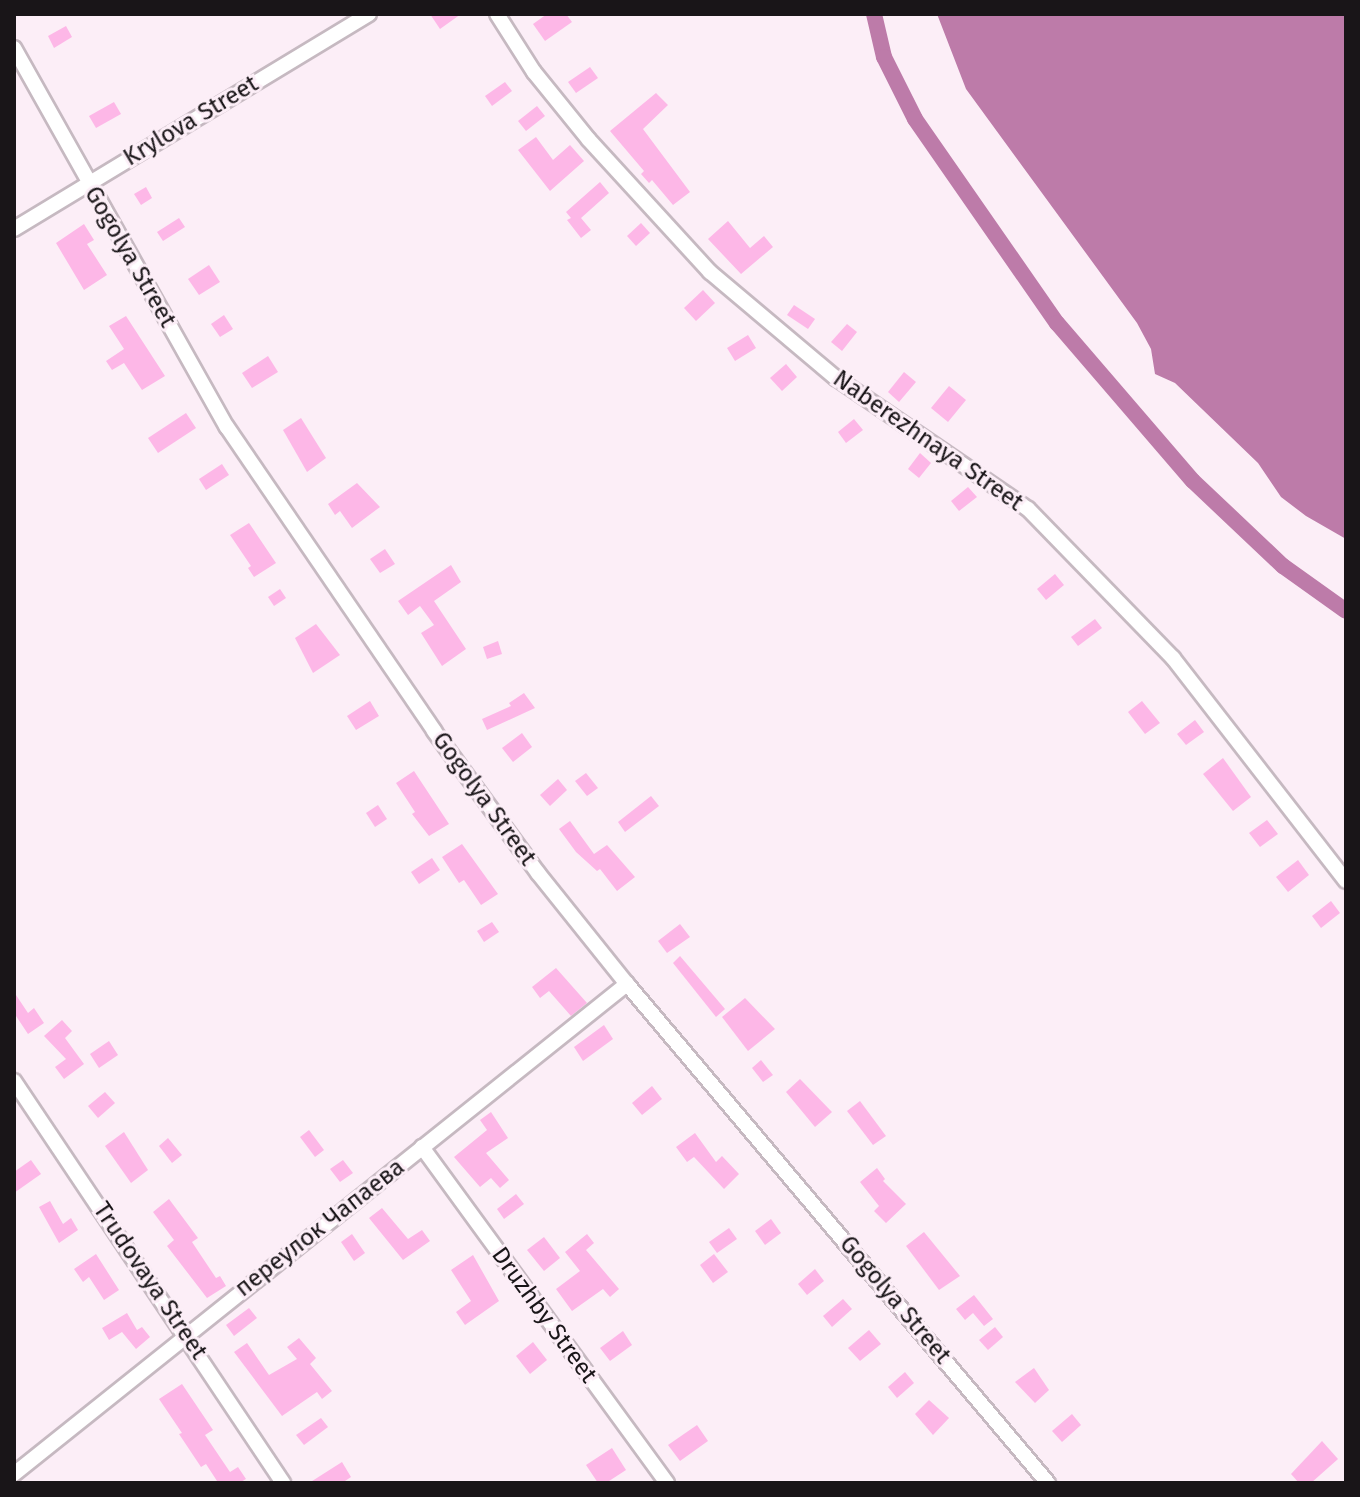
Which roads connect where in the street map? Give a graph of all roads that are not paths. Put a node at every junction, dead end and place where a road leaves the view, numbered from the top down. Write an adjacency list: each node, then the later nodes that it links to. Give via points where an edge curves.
1 (369, 14): 4 (street, Krylova Street)
2 (497, 14): 6 (street, Naberezhnaya Street, via 534,72 589,140 710,272 836,378 1038,519 1173,658)
3 (14, 48): 4 (street, Gogolya Street)
4 (87, 183): 5 (street, Krylova Street); 7 (street, Gogolya Street, via 227,427 538,873)
5 (14, 229)
6 (1346, 881)
7 (627, 984): 9 (street, переулок Чапаева); 14 (street, Gogolya Street)
8 (14, 1081): 10 (street, Trudovaya Street)
9 (422, 1147): 10 (street, переулок Чапаева); 13 (street, Druzhby Street)
10 (186, 1334): 11 (street, переулок Чапаева); 12 (street, Trudovaya Street)
11 (14, 1474)
12 (283, 1483)
13 (667, 1483)
14 (1048, 1483)

